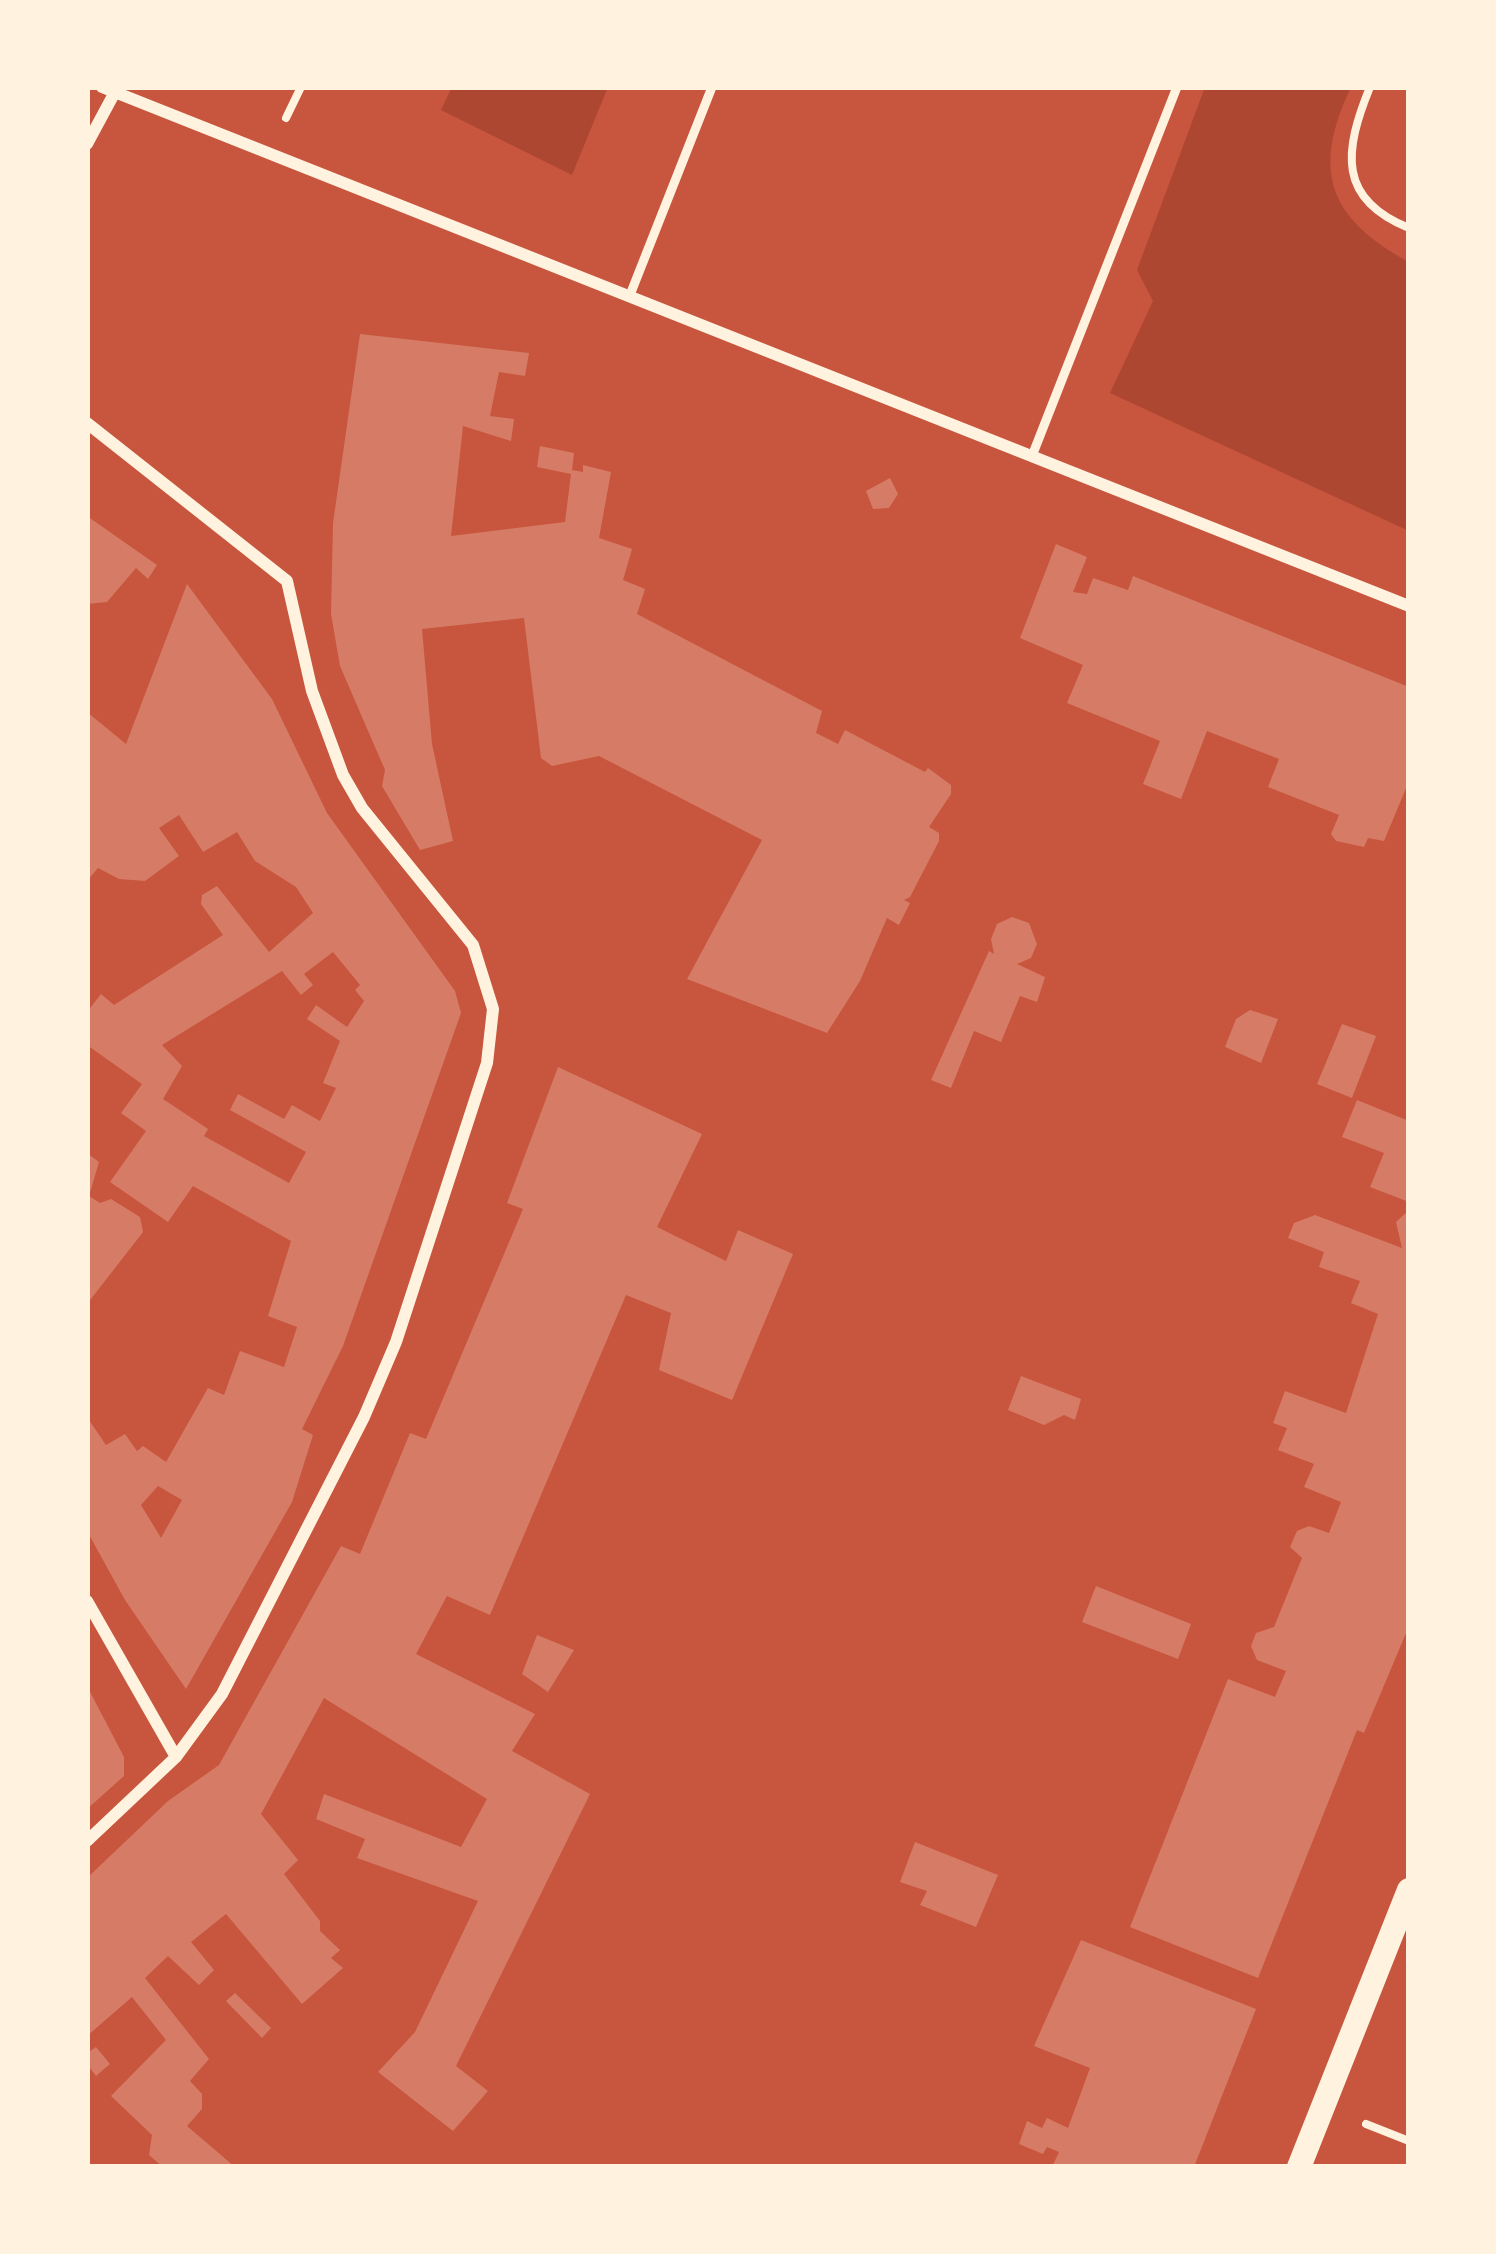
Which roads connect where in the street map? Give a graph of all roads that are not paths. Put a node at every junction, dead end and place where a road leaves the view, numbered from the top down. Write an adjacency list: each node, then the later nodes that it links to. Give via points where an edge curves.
1 (712, 87): 5 (lane)
2 (1178, 87): 7 (lane)
3 (108, 90): 4 (street); 5 (street)
4 (87, 144)
5 (630, 295): 7 (street)
6 (87, 423): 10 (street, via 286,581 343,776 473,945 493,1009 488,1063 380,1382 222,1694)
7 (1031, 456): 8 (street)
8 (1409, 606)
9 (87, 1601): 10 (street)
10 (176, 1756): 11 (street)
11 (87, 1841)
12 (1409, 1890): 13 (main road)
13 (1299, 2167)

